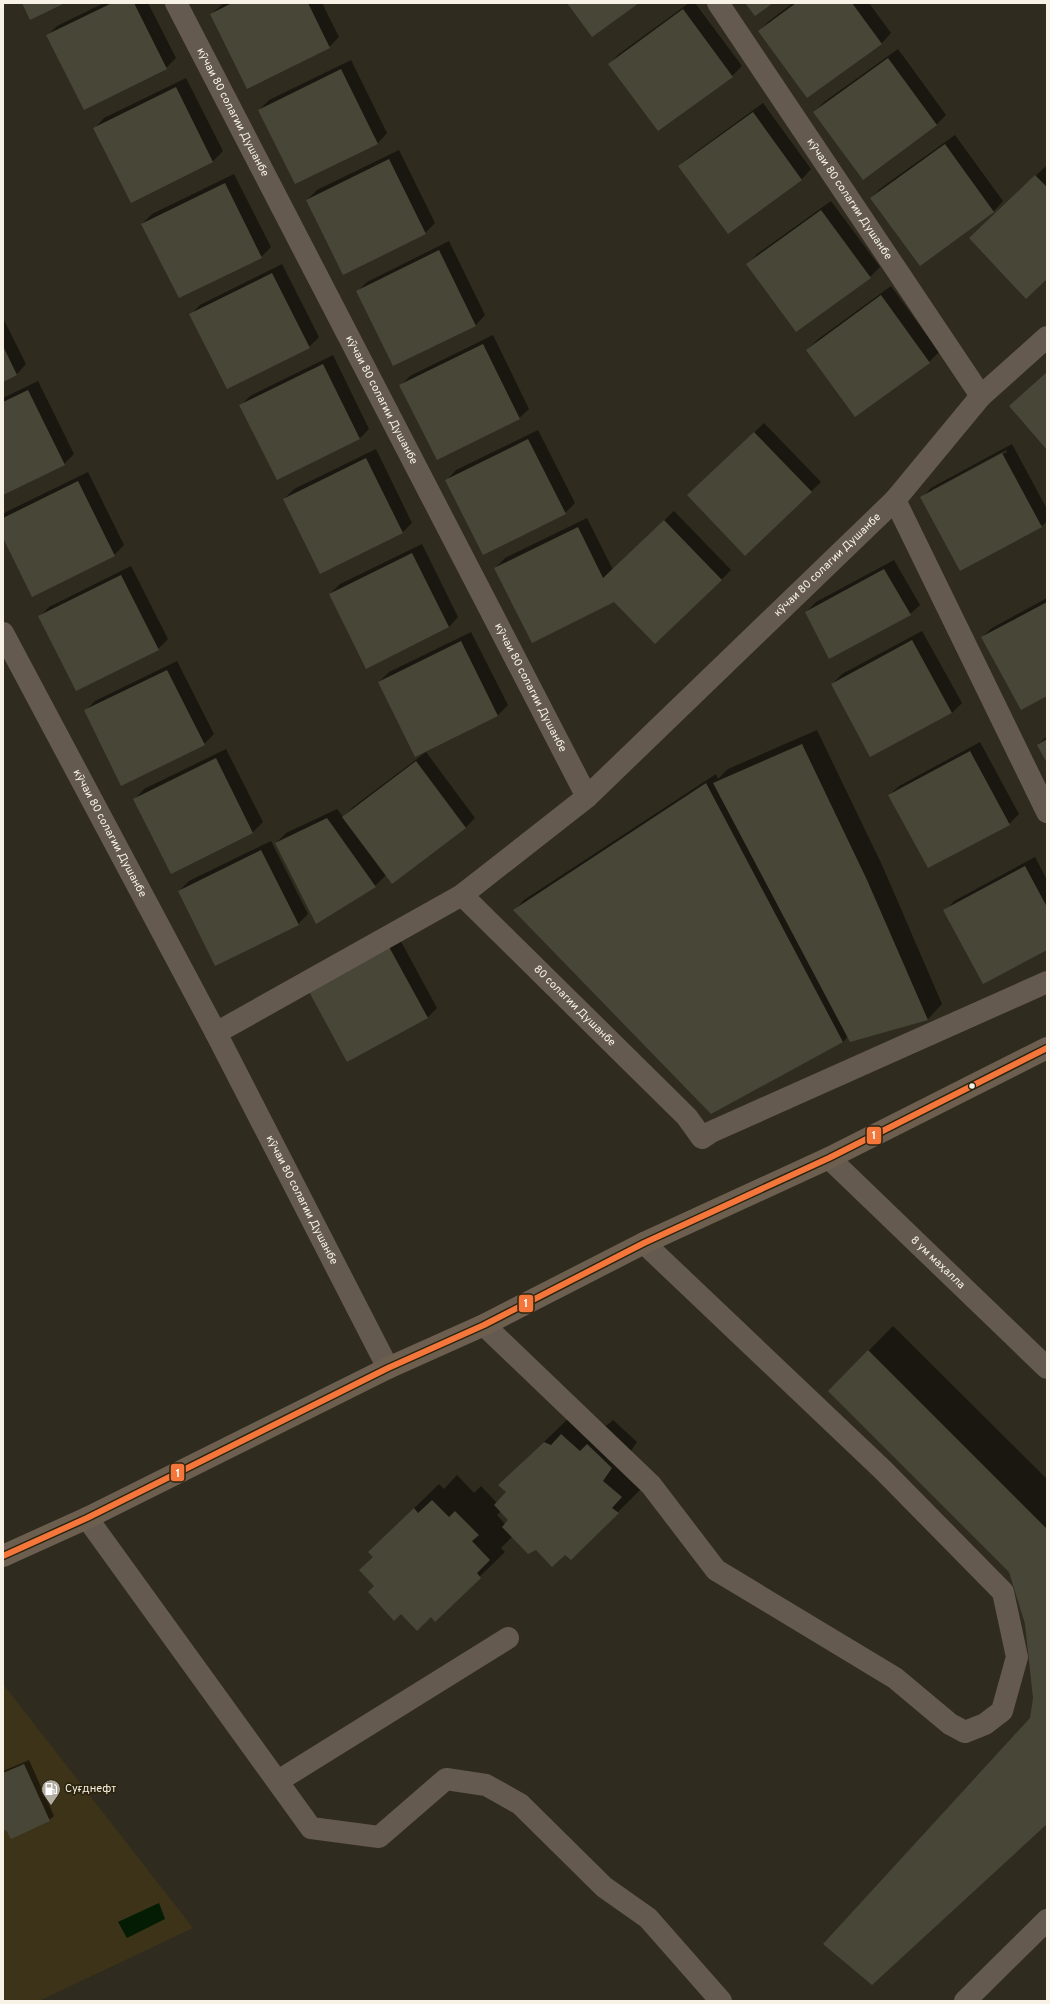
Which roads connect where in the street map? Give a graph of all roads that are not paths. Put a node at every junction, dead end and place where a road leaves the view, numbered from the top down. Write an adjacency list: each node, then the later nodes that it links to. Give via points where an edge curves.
1 (176, 3): 7 (street, кӯчаи 80 солагии Душанбе)
2 (718, 3): 4 (street, кӯчаи 80 солагии Душанбе)
3 (1047, 337): 4 (street, кӯчаи 80 солагии Душанбе)
4 (981, 396): 5 (street, кӯчаи 80 солагии Душанбе)
5 (895, 500): 7 (street, кӯчаи 80 солагии Душанбе); 8 (street)
6 (3, 633): 11 (street, кӯчаи 80 солагии Душанбе)
7 (587, 797): 9 (street, кӯчаи 80 солагии Душанбе)
8 (1047, 812)
9 (462, 896): 10 (street, 80 солагии Душанбе, via 687,1117 702,1138); 11 (street, кӯчаи 80 солагии Душанбе)
10 (1047, 982)
11 (216, 1033): 16 (street, кӯчаи 80 солагии Душанбе)
12 (1047, 1048): 13 (main road)
13 (829, 1158): 14 (main road); 17 (street, 8 ум маҳалла)
14 (644, 1243): 15 (main road); 15 (street, via 877,1465 1003,1592 1017,1657 1002,1711 985,1724 965,1732 950,1724 895,1678 716,1570 651,1485)
15 (484, 1325): 16 (main road)
16 (388, 1368): 18 (main road)
17 (1047, 1368)
18 (87, 1518): 19 (main road); 21 (street)
19 (3, 1556)
20 (508, 1638): 21 (street)
21 (278, 1781): 23 (street, via 311,1828 379,1837 446,1779 486,1785 520,1804 604,1887 648,1918)
22 (1047, 1920): 24 (street)
23 (721, 2001)
24 (965, 2001)

